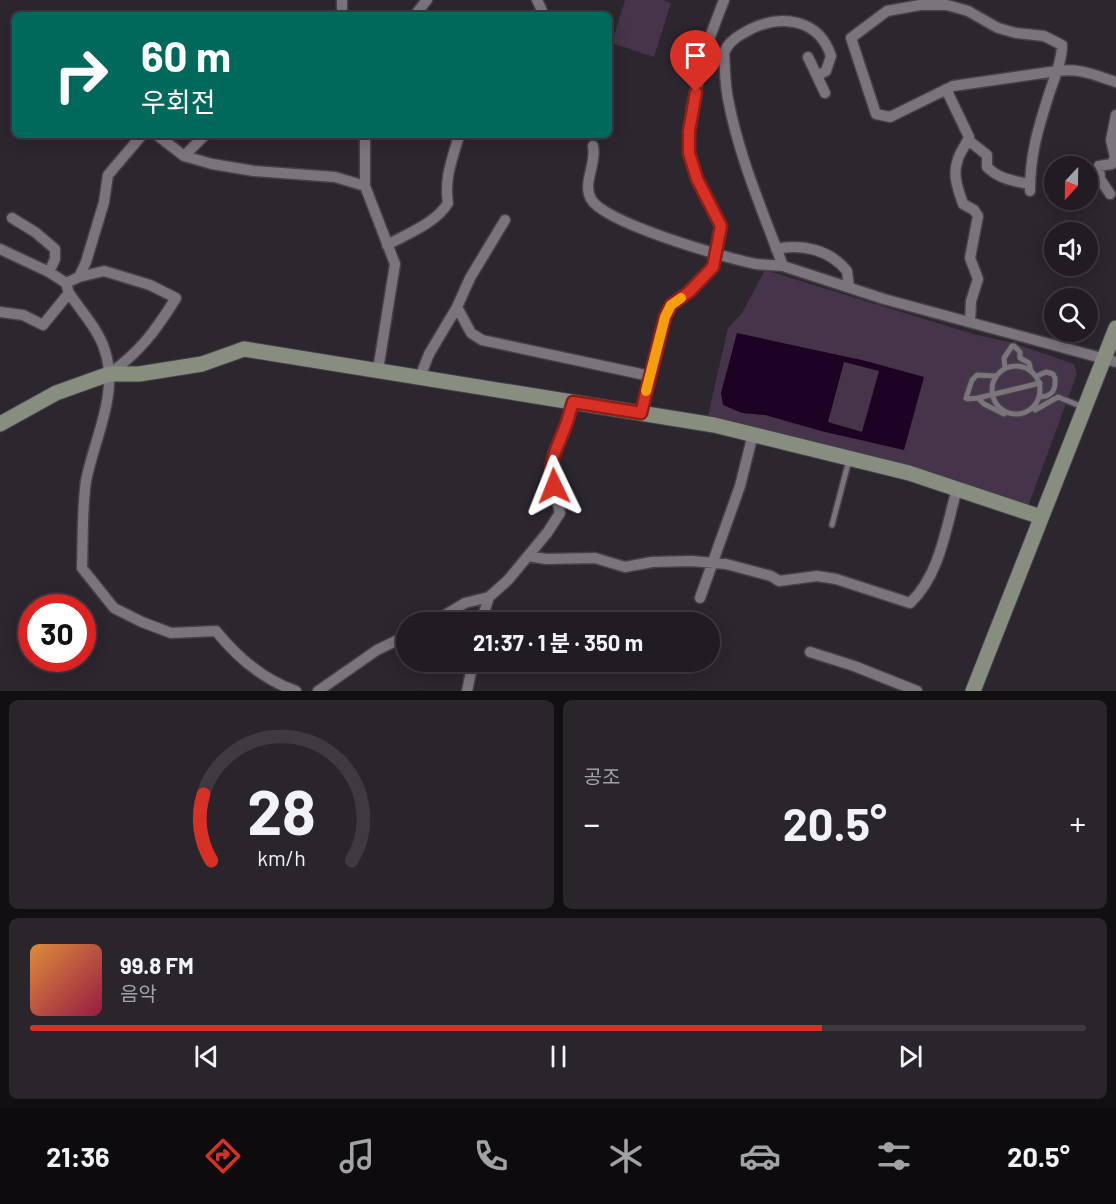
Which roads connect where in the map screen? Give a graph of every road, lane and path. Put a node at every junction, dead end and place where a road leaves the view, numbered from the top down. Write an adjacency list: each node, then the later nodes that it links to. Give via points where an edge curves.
1 (724, 0): 24 (street, via 705,50 689,131 689,153 697,179 721,226)
2 (808, 57): 4 (street)
3 (1057, 71): 5 (street, via 1081,70); 6 (street); 6 (street, via 1062,45 1044,36 999,28 968,11 947,5 887,11 851,38 876,114 890,117); 14 (street, via 1037,133 1030,187 995,175 987,167 987,155)
4 (817, 76): 7 (street); 23 (street, via 826,71 829,51 813,29 795,21 773,21 756,27 730,42 724,53 736,132)
5 (1116, 82)
6 (946, 89): 14 (street)
7 (825, 93)
8 (1116, 115): 18 (street, via 1111,140 1115,157 1112,164 1099,166 1100,178)
9 (139, 138): 27 (street, via 108,175 104,202)
10 (161, 138): 16 (street)
11 (202, 138): 16 (street)
12 (365, 138): 17 (street)
13 (458, 138): 21 (street, via 447,174 448,203 423,226)
14 (968, 140): 32 (street, via 954,174 963,204 978,216 970,258 978,279)
15 (593, 146): 24 (street, via 595,154 587,188 591,201 633,226)
16 (184, 156): 17 (street, via 254,171 335,177)
17 (365, 186): 21 (street)
18 (1110, 194)
19 (12, 218): 26 (street, via 55,249)
20 (504, 219): 30 (street)
21 (387, 245): 37 (street, via 395,264)
22 (0, 249): 26 (street)
23 (776, 249): 25 (street); 28 (street, via 791,245 831,256 847,271)
24 (717, 252): 25 (street, via 756,264); 40 (street, via 713,267 671,305)
25 (783, 266): 28 (street)
26 (49, 272): 29 (street)
27 (79, 278): 29 (street); 39 (street, via 104,271 150,285 176,298 155,332)
28 (849, 287): 32 (street)
29 (68, 288): 31 (street, via 43,324 23,315); 39 (street, via 105,350)
30 (457, 307): 40 (street, via 471,333 482,340); 43 (street)
31 (0, 312)
32 (970, 322): 34 (street)
33 (1116, 328): 35 (street)
34 (1016, 341): 35 (street); 36 (lane, via 1004,358); 38 (lane, via 1020,358 1029,363)
35 (1110, 361): 49 (street)
36 (1005, 368): 38 (lane, via 1017,365); 41 (lane)
37 (378, 370): 39 (street, via 244,349 202,364 139,374); 43 (street)
38 (1031, 370): 42 (lane)
39 (109, 374): 51 (street, via 56,393); 66 (street, via 105,408 86,483 82,568 114,608 171,633 216,631 255,669 278,685)
40 (650, 376): 50 (street)
41 (995, 376): 45 (lane); 47 (lane, via 977,375 972,380 966,398)
42 (1037, 376): 44 (lane); 46 (lane, via 1046,372 1055,378 1051,395)
43 (420, 377): 48 (street)
44 (1040, 383): 45 (lane); 46 (lane)
45 (992, 394): 46 (lane, via 998,407 1014,414 1029,411); 47 (lane)
46 (1039, 397)
47 (978, 398): 49 (lane, via 1012,417 1025,416 1058,397)
48 (573, 402): 50 (street); 57 (street, via 550,473 560,513)
49 (1085, 407): 55 (street)
50 (641, 413): 52 (street)
51 (0, 424)
52 (753, 434): 53 (street); 58 (street, via 740,486)
53 (849, 458): 54 (street); 56 (lane)
54 (957, 489): 55 (street); 58 (street, via 935,564 922,591 910,603 836,579 817,576 779,580 726,564)
55 (1041, 518): 70 (street)
56 (832, 525)
57 (528, 556): 58 (street, via 595,558 625,567 691,561); 59 (street)
58 (712, 564): 60 (street)
59 (489, 597): 61 (street); 62 (street)
60 (700, 598)
61 (449, 612)
62 (484, 612)
63 (396, 641): 67 (street)
64 (810, 652): 69 (street)
65 (470, 672): 68 (street)
66 (296, 691)
67 (318, 691)
68 (467, 691)
69 (917, 691)
70 (973, 691)

